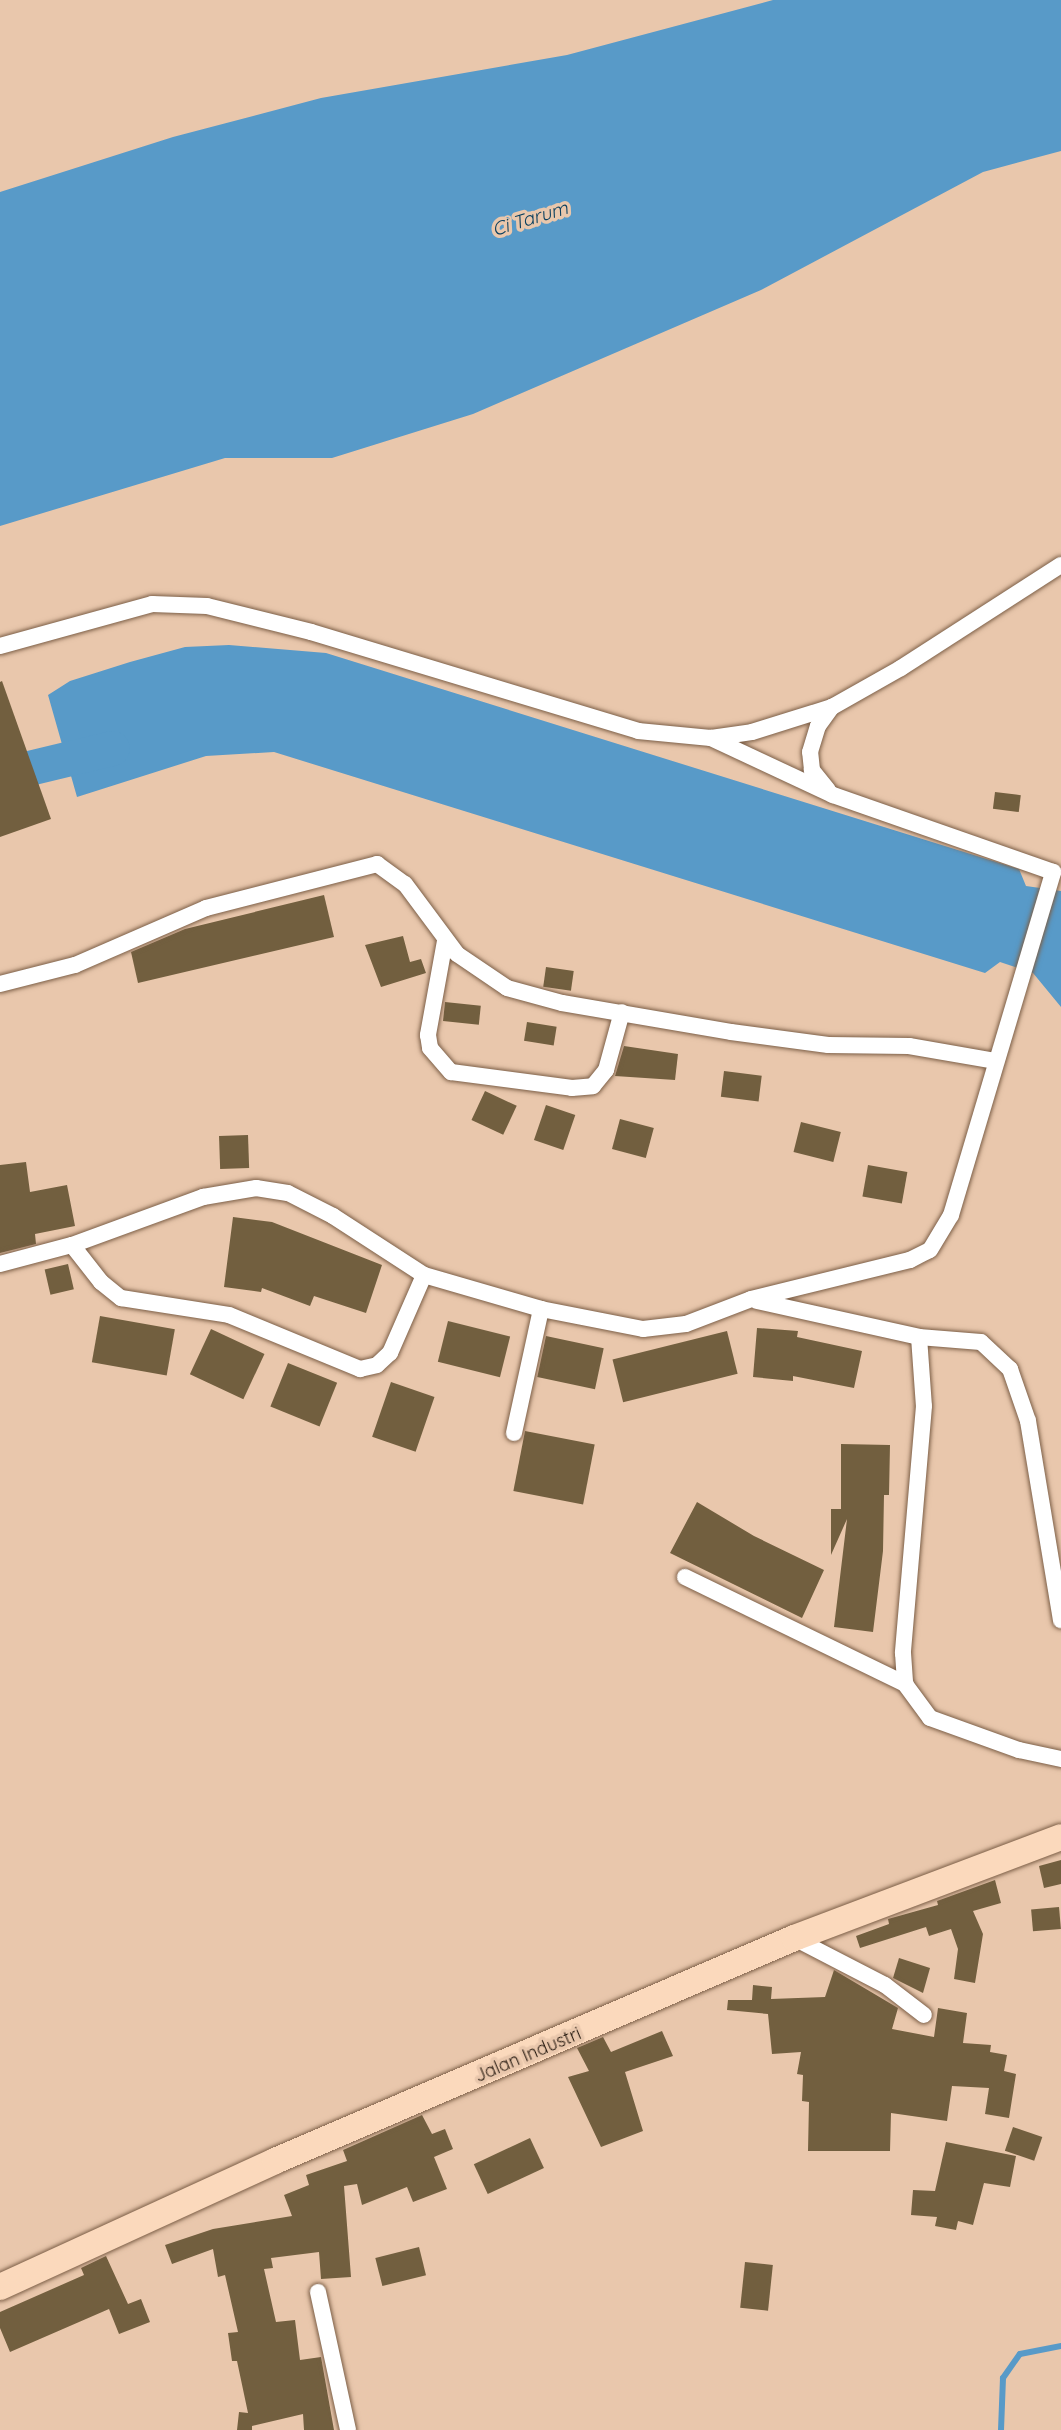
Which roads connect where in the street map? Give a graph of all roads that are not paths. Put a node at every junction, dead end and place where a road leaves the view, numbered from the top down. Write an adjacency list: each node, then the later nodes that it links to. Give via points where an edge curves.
1 (1061, 565): 3 (street)
2 (0, 646): 4 (street, via 152,604 207,607 311,632 638,731)
3 (832, 707): 4 (street, via 752,732); 5 (street, via 818,726 810,752 812,770)
4 (711, 738): 5 (street)
5 (833, 795): 9 (street, via 1053,872)
6 (445, 941): 7 (street, via 405,884 385,866 367,863 206,908 85,962); 8 (street, via 495,983 562,1003); 8 (street, via 428,1035 430,1048 450,1072 572,1088 593,1086 606,1070)
7 (0, 984)
8 (622, 1012): 9 (street, via 813,1043 909,1046)
9 (995, 1061): 13 (street, via 951,1215 930,1250 910,1260)
10 (72, 1245): 11 (street); 12 (street, via 203,1196 256,1188 288,1193 333,1216); 12 (street, via 101,1282 121,1298 229,1315 360,1369 377,1365 390,1353)
11 (0, 1264)
12 (424, 1275): 14 (street)
13 (751, 1299): 14 (street, via 663,1328 622,1327); 15 (street)
14 (541, 1309): 16 (street)
15 (919, 1337): 18 (street, via 981,1342 1010,1369 1028,1421); 19 (street, via 924,1406 903,1653)
16 (514, 1433)
17 (685, 1577): 19 (street)
18 (1061, 1620)
19 (905, 1684): 20 (street, via 918,1708 938,1723)
20 (1061, 1759)
21 (1061, 1837): 22 (main road, Jalan Industri)
22 (794, 1938): 23 (street, via 886,1985); 24 (main road, Jalan Industri, via 275,2161)
23 (924, 2015)
24 (0, 2287)
25 (318, 2292): 26 (street)
26 (348, 2430)

